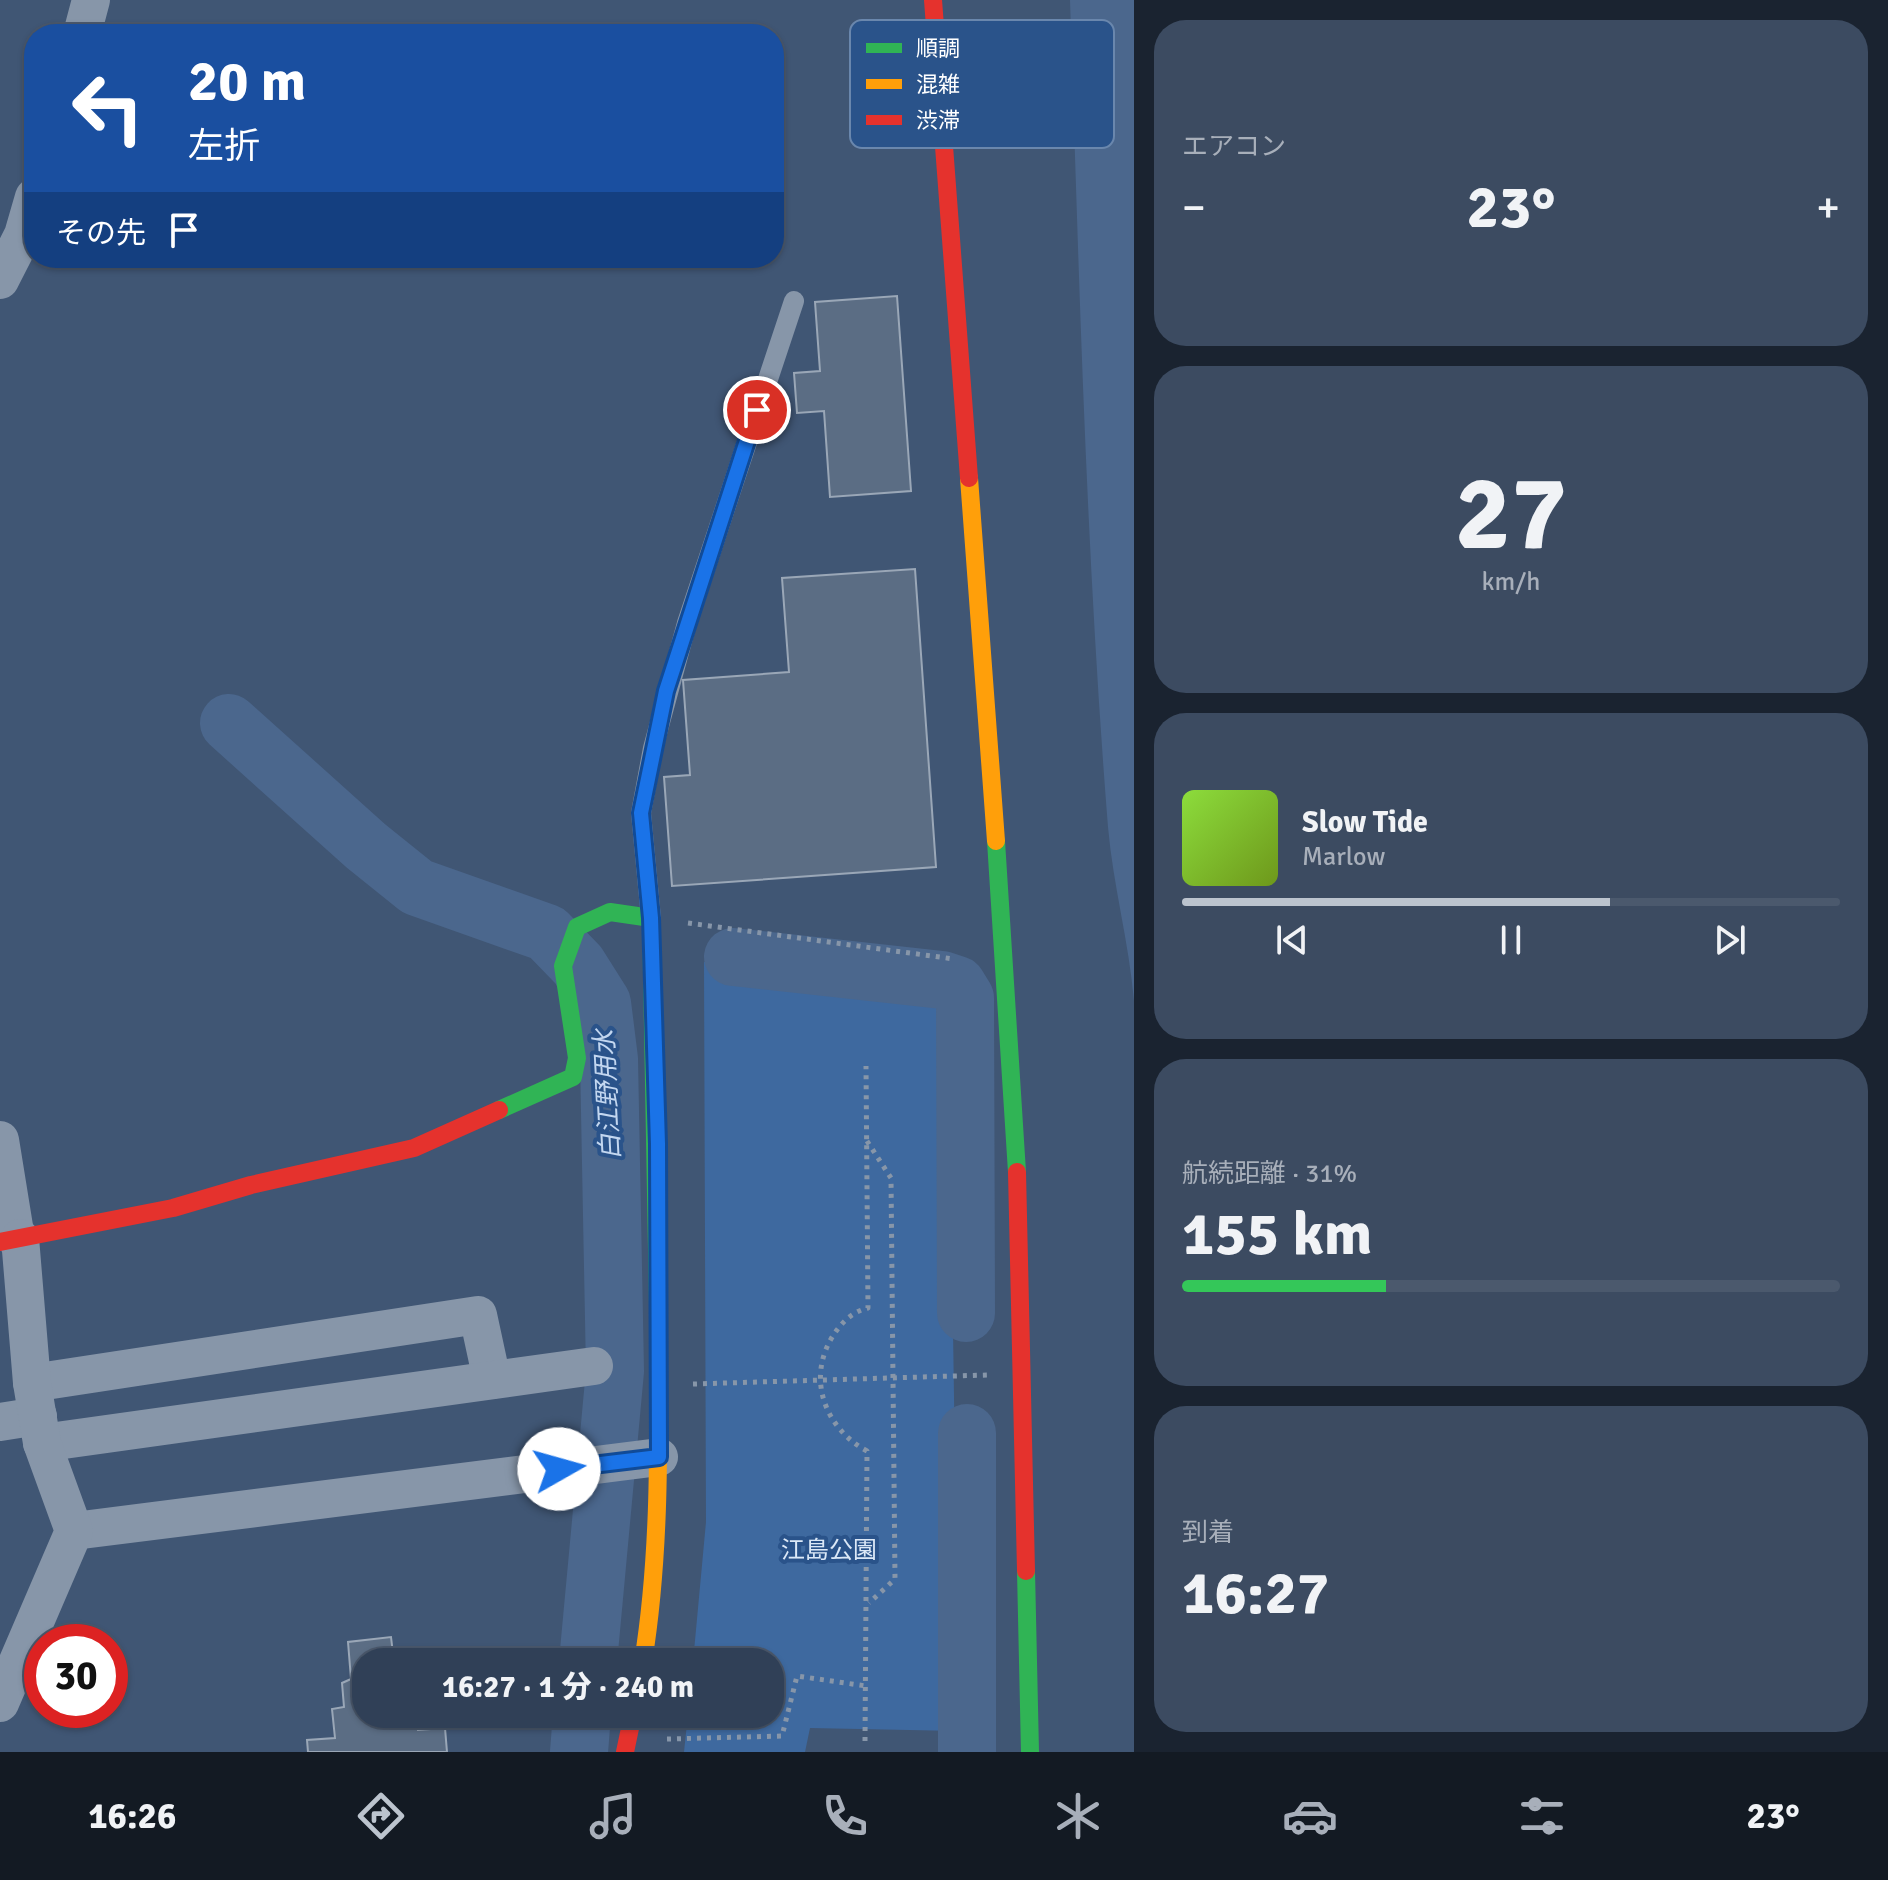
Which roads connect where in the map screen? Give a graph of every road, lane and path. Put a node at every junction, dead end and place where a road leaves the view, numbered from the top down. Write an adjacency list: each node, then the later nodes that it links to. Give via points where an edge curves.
1 (91, 0): 4 (street)
2 (933, 0): 3 (street)
3 (934, 20)
4 (85, 24)
5 (944, 148): 16 (street, via 1016,1114)
6 (24, 232): 7 (street)
7 (0, 280)
8 (794, 301): 9 (lane, via 687,623 653,748 641,813)
9 (651, 918): 10 (path); 14 (street, via 610,912 577,927 563,966 577,1058 573,1077 414,1148 173,1208); 23 (street, via 658,1144)
10 (954, 959)
11 (866, 1066): 13 (path)
12 (0, 1140): 14 (street)
13 (866, 1140): 18 (path, via 891,1178); 19 (path, via 868,1308 845,1320 833,1335)
14 (12, 1240): 21 (street)
15 (594, 1366): 17 (street)
16 (1024, 1373): 18 (path); 33 (street)
17 (492, 1380): 21 (street); 21 (street, via 478,1315)
18 (893, 1380): 19 (path); 25 (path, via 895,1579)
19 (819, 1382): 20 (path); 25 (path, via 840,1430 867,1451)
20 (692, 1384)
21 (37, 1414): 22 (street); 24 (street)
22 (0, 1422)
23 (623, 1461): 24 (street); 26 (street, via 649,1631)
24 (74, 1531): 28 (street)
25 (869, 1603): 27 (path)
26 (646, 1648)
27 (866, 1686): 30 (path, via 797,1676 782,1736); 31 (path)
28 (0, 1703)
29 (630, 1728): 32 (street)
30 (664, 1739)
31 (865, 1741)
32 (625, 1752)
33 (1030, 1752)

